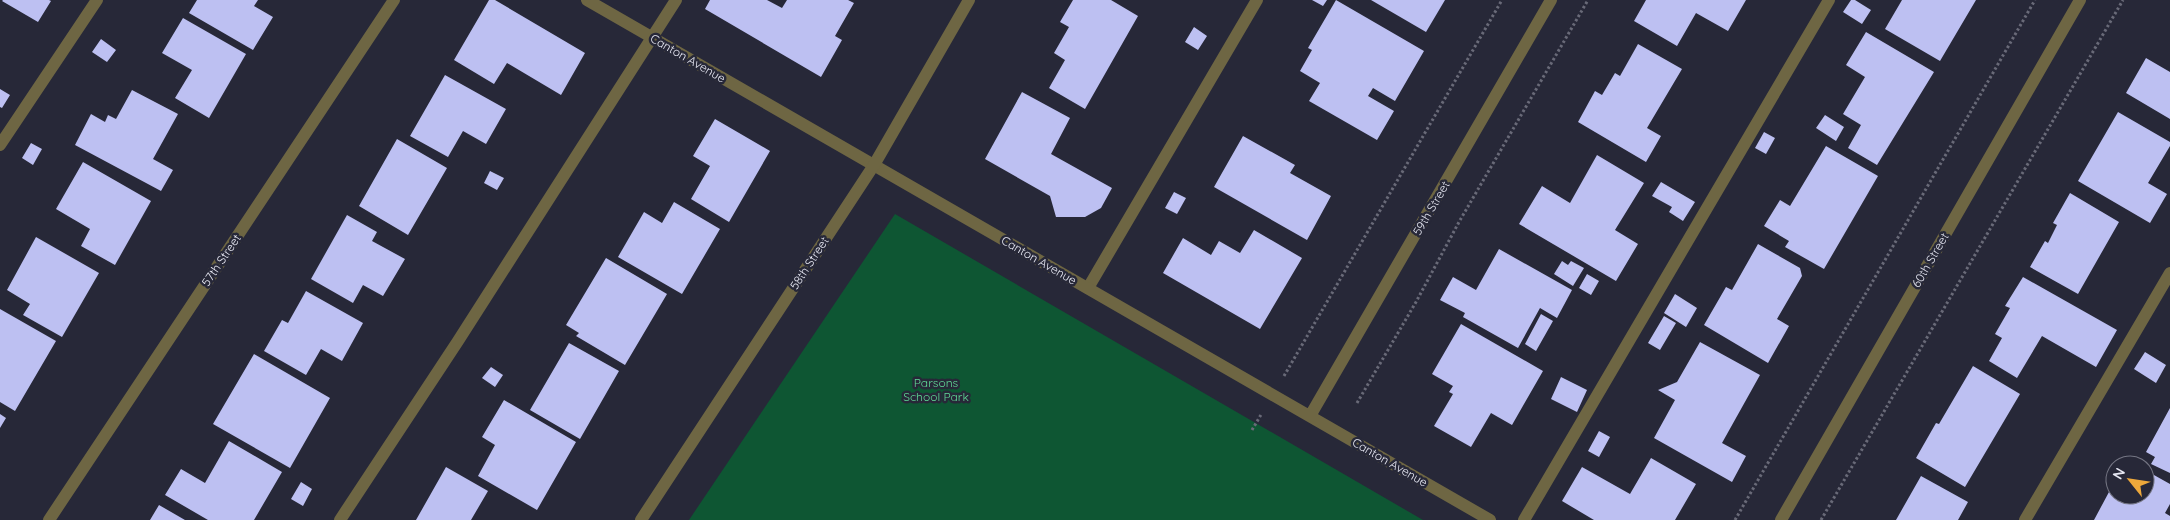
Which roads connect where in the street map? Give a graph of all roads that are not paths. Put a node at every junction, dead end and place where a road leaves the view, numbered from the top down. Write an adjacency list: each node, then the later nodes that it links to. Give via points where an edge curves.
1 (97, 0): 11 (street)
2 (394, 0): 16 (street, 57th Street)
3 (587, 0): 10 (street, Canton Avenue)
4 (676, 0): 10 (street)
5 (968, 0): 12 (street, 58th Street)
6 (1257, 0): 14 (street)
7 (1551, 0): 15 (street, 59th Street)
8 (1829, 0): 20 (street)
9 (2080, 0): 21 (street, 60th Street)
10 (653, 38): 12 (street, Canton Avenue); 17 (street)
11 (0, 145)
12 (874, 165): 14 (street, Canton Avenue); 18 (street, 58th Street)
13 (2170, 273): 22 (street)
14 (1088, 288): 15 (street, Canton Avenue)
15 (1310, 416): 19 (street, Canton Avenue)
16 (48, 520)
17 (340, 520)
18 (641, 520)
19 (1490, 520)
20 (1524, 520)
21 (1781, 520)
22 (2026, 520)

